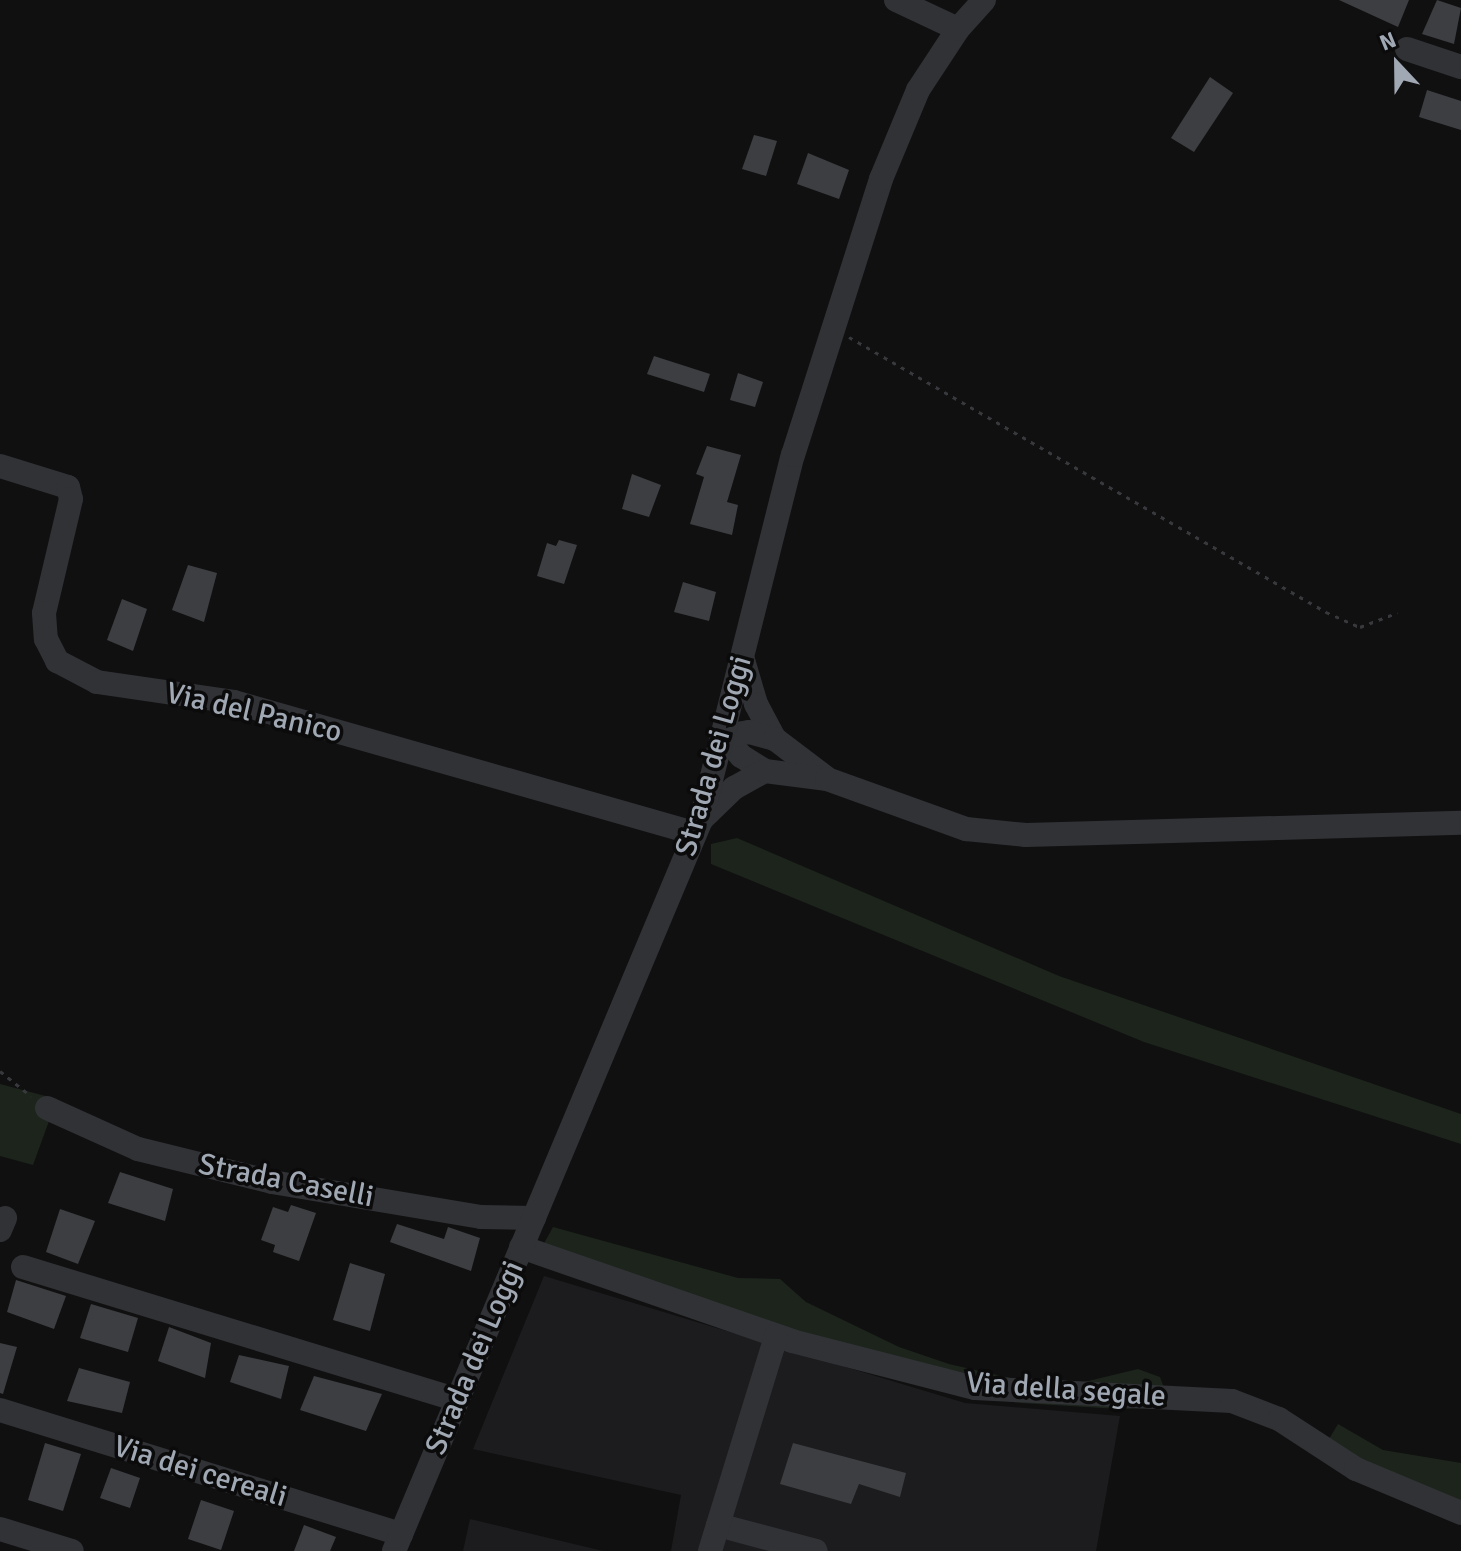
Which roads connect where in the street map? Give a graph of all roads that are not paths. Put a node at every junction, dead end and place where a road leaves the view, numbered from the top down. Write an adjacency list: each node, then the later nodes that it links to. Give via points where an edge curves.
1 (896, 0): 3 (street)
2 (984, 0): 3 (street, Strada dei Loggi)
3 (958, 29): 7 (street, Strada dei Loggi, via 918,90 881,179 793,455)
4 (1407, 49): 5 (street)
5 (1461, 67)
6 (0, 466): 13 (street, Via del Panico, via 68,487 71,499 44,613 46,639 57,661 97,682 234,702)
7 (743, 658): 8 (street, Strada dei Loggi); 9 (street, via 756,704)
8 (724, 736): 9 (street, via 749,732); 10 (street, via 741,756); 13 (street, Strada dei Loggi)
9 (775, 739): 11 (street)
10 (765, 771): 11 (street); 13 (street, via 734,788)
11 (827, 779): 12 (street, via 966,829 1026,835)
12 (1461, 823)
13 (698, 826): 15 (street, Strada dei Loggi)
14 (47, 1108): 15 (street, Strada Caselli, via 138,1149 272,1182 481,1217)
15 (534, 1218): 16 (street, Strada dei Loggi)
16 (521, 1247): 19 (street, Via della segale); 20 (street, Strada dei Loggi)
17 (23, 1267): 20 (street)
18 (215, 1309): 20 (street)
19 (776, 1336): 22 (street, Via della segale, via 975,1388 1232,1401 1279,1419 1356,1469); 23 (street)
20 (460, 1394): 25 (street, Strada dei Loggi)
21 (0, 1410): 25 (street, Via dei cereali)
22 (1461, 1513)
23 (718, 1525): 27 (street); 28 (street)
24 (0, 1529): 26 (street)
25 (397, 1542)
26 (72, 1551)
27 (710, 1551)
28 (816, 1551)

